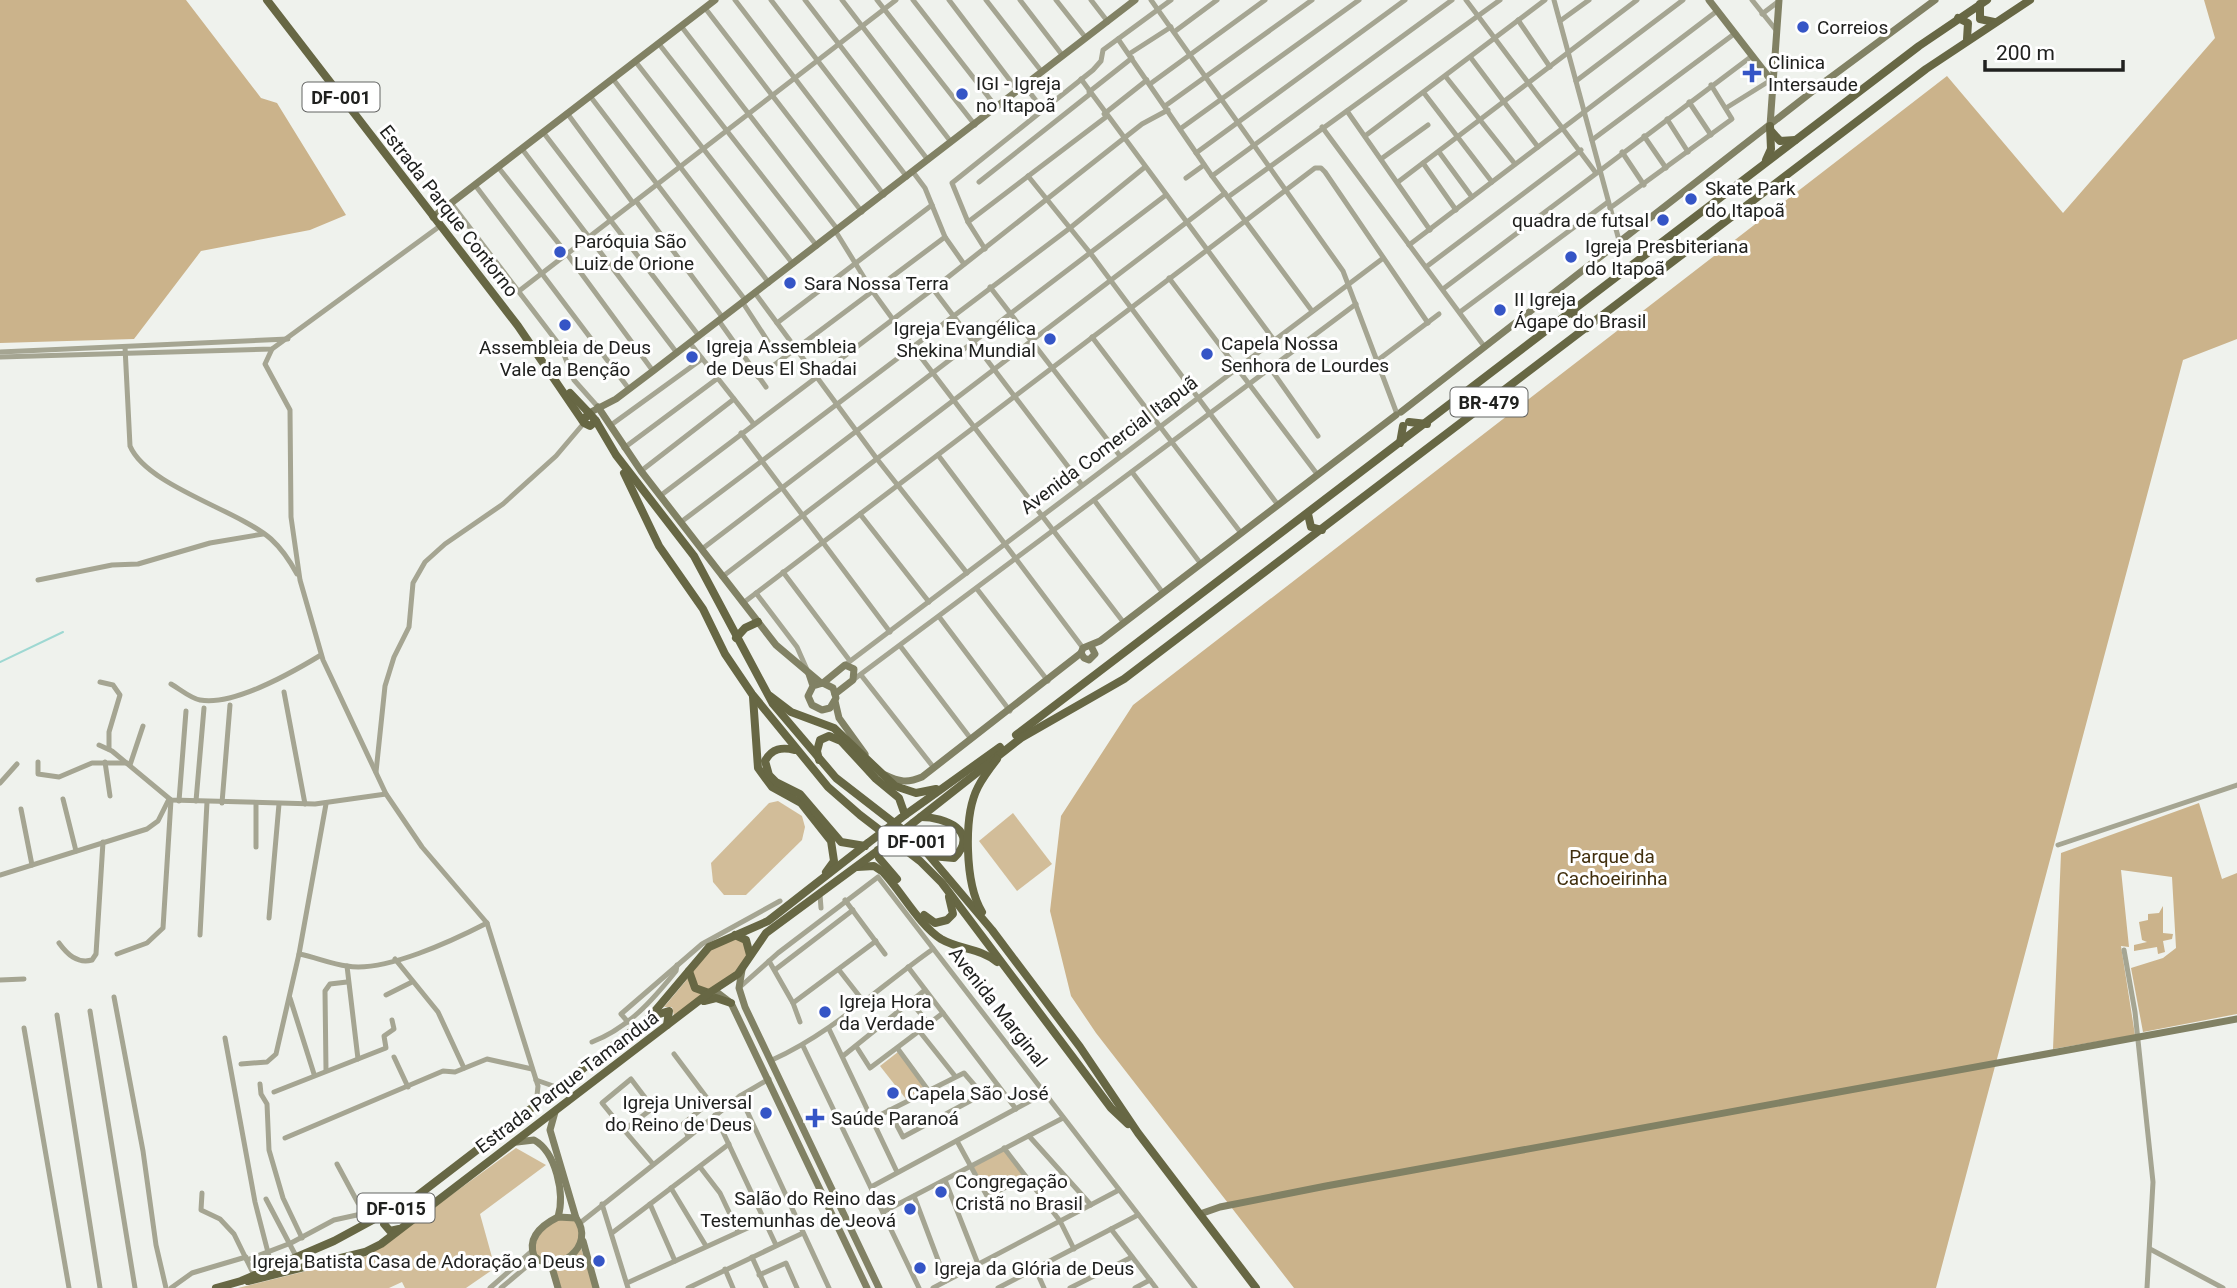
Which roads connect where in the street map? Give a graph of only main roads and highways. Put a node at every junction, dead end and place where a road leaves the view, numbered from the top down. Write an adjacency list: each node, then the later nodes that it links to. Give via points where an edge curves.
1 (267, 0): 13 (main road, Estrada Parque Contorno / DF-001)
2 (2030, 0): 5 (main road, BR-479)
3 (1984, 2): 4 (main road, BR-479); 5 (main road, via 1980,19)
4 (1958, 19): 6 (main road, via 1968,23); 7 (main road, BR-479)
5 (1994, 22): 6 (main road, BR-479)
6 (1967, 39): 10 (main road, BR-479)
7 (1798, 139): 8 (main road, BR-479); 8 (main road, via 1780,141 1770,128 1771,149)
8 (1763, 166): 9 (main road, BR-479)
9 (1572, 314): 10 (main road, via 1582,317); 11 (main road, BR-479)
10 (1587, 328): 15 (main road, BR-479)
11 (1426, 424): 12 (main road, BR-479); 12 (main road, via 1401,416)
12 (1400, 444): 14 (main road, BR-479)
13 (618, 458): 17 (main road, Estrada Parque Contorno / DF-001, via 694,556); 19 (main road, via 659,546 697,599)
14 (1308, 514): 15 (main road, via 1311,527); 23 (main road, BR-479)
15 (1322, 530): 21 (main road, BR-479, via 1124,679 1048,720)
16 (758, 622): 17 (main road)
17 (736, 638): 18 (main road, DF-001)
18 (764, 691): 22 (main road, DF-001); 23 (main road, via 791,712 834,727 895,786 916,793)
19 (752, 694): 20 (main road); 31 (main road, via 758,768 772,787 802,803 834,847 834,861)
20 (795, 750): 26 (main road, via 778,748 769,754 765,761 769,775 809,802 841,842); 30 (main road, DF-001, via 859,816)
21 (1003, 751): 25 (main road, BR-479); 32 (main road, via 976,789 969,836 970,880)
22 (819, 760): 24 (main road, via 820,740 829,736 841,741 899,798); 28 (main road, DF-001)
23 (952, 782): 24 (main road, Estrada Parque Tamanduá / BR-479)
24 (903, 817): 26 (main road, Estrada Parque Tamanduá, bridge)
25 (921, 817): 27 (main road, Estrada Parque Tamanduá / BR-479, bridge); 28 (main road, via 948,821 963,841 954,858)
26 (867, 844): 31 (main road, Estrada Parque Tamanduá / DF-015)
27 (879, 850): 29 (main road, Estrada Parque Tamanduá / DF-015); 30 (main road, via 879,858 935,923 953,914)
28 (931, 856): 32 (main road, DF-001)
29 (848, 870): 34 (main road, Estrada Parque Tamanduá / DF-015, via 765,933); 35 (main road, via 874,866 927,934 988,954)
30 (942, 883): 35 (main road, DF-001)
31 (810, 889): 33 (main road, Estrada Parque Tamanduá / DF-015, via 768,921)
32 (992, 930): 41 (main road, DF-001)
33 (739, 931): 34 (main road); 36 (main road, Estrada Parque Tamanduá / DF-015, via 709,947)
34 (750, 955): 37 (main road, Estrada Parque Tamanduá / DF-015, via 743,969)
35 (1008, 970): 41 (main road, DF-001, via 1111,1108)
36 (689, 971): 37 (main road, via 695,988); 39 (main road, Estrada Parque Tamanduá / DF-015)
37 (709, 993): 40 (main road, Estrada Parque Tamanduá / DF-015)
38 (731, 1003): 40 (main road, via 716,998 704,1001)
39 (649, 1018): 40 (main road, via 666,1010); 42 (main road, Estrada Parque Tamanduá / DF-015, via 427,1189)
40 (668, 1024): 43 (main road, Estrada Parque Tamanduá / DF-015)
41 (1138, 1133): 46 (main road, DF-001)
42 (389, 1212): 43 (main road, via 384,1219 387,1229); 44 (main road, Estrada Parque Tamanduá / DF-015)
43 (400, 1229): 44 (main road, Estrada Parque Tamanduá / DF-015, via 365,1252)
44 (241, 1281): 45 (main road, Estrada Parque Tamanduá / DF-015)
45 (216, 1288)
46 (1256, 1288)

